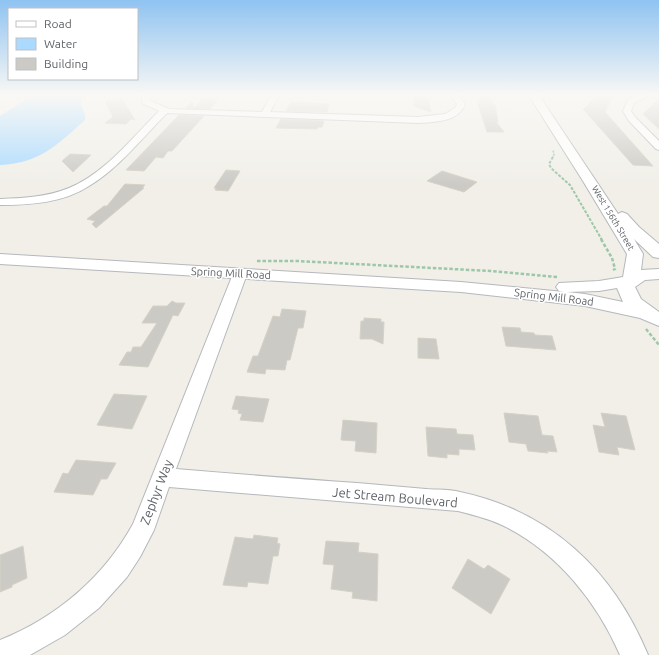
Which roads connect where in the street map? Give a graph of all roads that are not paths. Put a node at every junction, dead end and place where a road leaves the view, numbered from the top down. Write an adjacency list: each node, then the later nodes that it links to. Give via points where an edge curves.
1 (150, 125): 6 (street, via 93,179 75,189 28,201)
2 (553, 125): 5 (street, West 156th Street)
3 (637, 125): 4 (street)
4 (659, 147)
5 (590, 181): 7 (street, West 156th Street, via 633,230); 11 (street, West 156th Street, via 634,254)
6 (0, 202)
7 (659, 254)
8 (0, 259): 9 (street, Spring Mill Road)
9 (246, 267): 12 (street, Spring Mill Road); 14 (street, Zephyr Way)
10 (659, 274): 11 (street, Spring Mill Road, via 638,276)
11 (631, 280): 12 (street, Spring Mill Road, via 599,286); 13 (street, West 156th Street, via 626,287 628,295 634,304)
12 (461, 287): 13 (street, Spring Mill Road, via 585,300)
13 (653, 319)
14 (161, 477): 15 (street, Zephyr Way, via 142,530 130,552 110,578 85,603 50,630); 16 (street, Jet Stream Boulevard, via 458,501 494,511 540,536 565,555 591,582 617,618)
15 (0, 654)
16 (634, 655)

